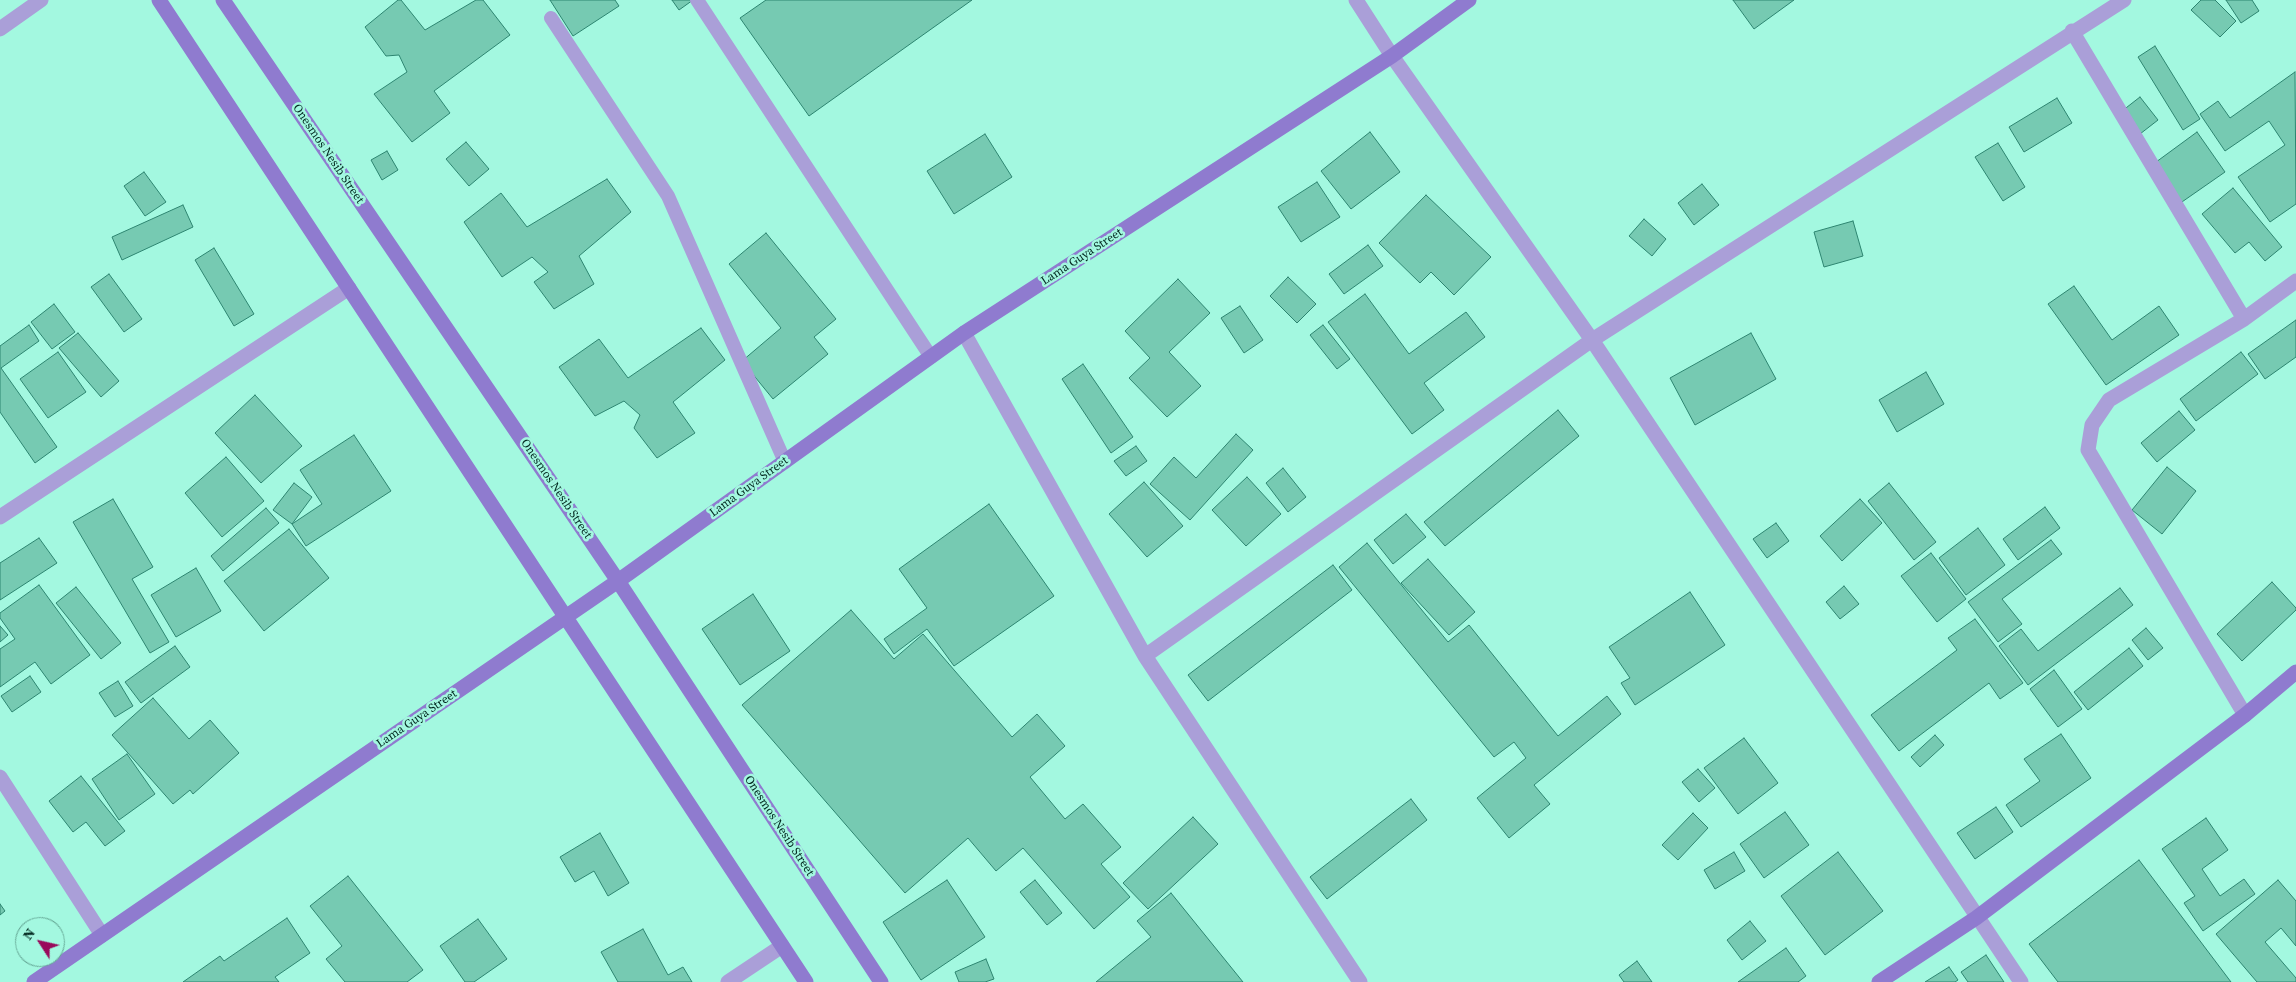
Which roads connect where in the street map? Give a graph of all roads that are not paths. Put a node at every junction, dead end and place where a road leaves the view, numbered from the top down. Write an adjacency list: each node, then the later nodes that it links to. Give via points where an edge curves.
1 (41, 0): 9 (street)
2 (159, 0): 13 (street)
3 (223, 0): 20 (street, Onesmos Nesib Street)
4 (697, 0): 17 (lane)
5 (1356, 0): 11 (street)
6 (1469, 0): 11 (street, Lama Guya Street)
7 (2124, 0): 10 (street)
8 (550, 18): 18 (lane, via 668,196)
9 (0, 29)
10 (2072, 31): 14 (street); 16 (street)
11 (1392, 56): 15 (street, Lama Guya Street); 16 (street)
12 (2296, 281): 14 (street)
13 (349, 288): 19 (street); 21 (street)
14 (2244, 319): 24 (street, via 2109,400 2092,425 2088,450)
15 (964, 334): 17 (street, Lama Guya Street); 22 (street)
16 (1592, 340): 22 (street); 26 (street)
17 (931, 357): 18 (street, Lama Guya Street)
18 (785, 462): 20 (street, Lama Guya Street)
19 (0, 517)
20 (618, 581): 21 (street, Lama Guya Street); 32 (street, Onesmos Nesib Street)
21 (566, 617): 27 (street, Lama Guya Street); 28 (street)
22 (1145, 656): 33 (street)
23 (2296, 672): 24 (street)
24 (2245, 715): 26 (street)
25 (0, 777): 27 (street)
26 (1976, 918): 34 (street); 35 (street)
27 (102, 935): 29 (street, Lama Guya Street)
28 (782, 946): 30 (street); 31 (street)
29 (34, 982)
30 (728, 982)
31 (806, 982)
32 (881, 982)
33 (1360, 982)
34 (1879, 982)
35 (2021, 982)

